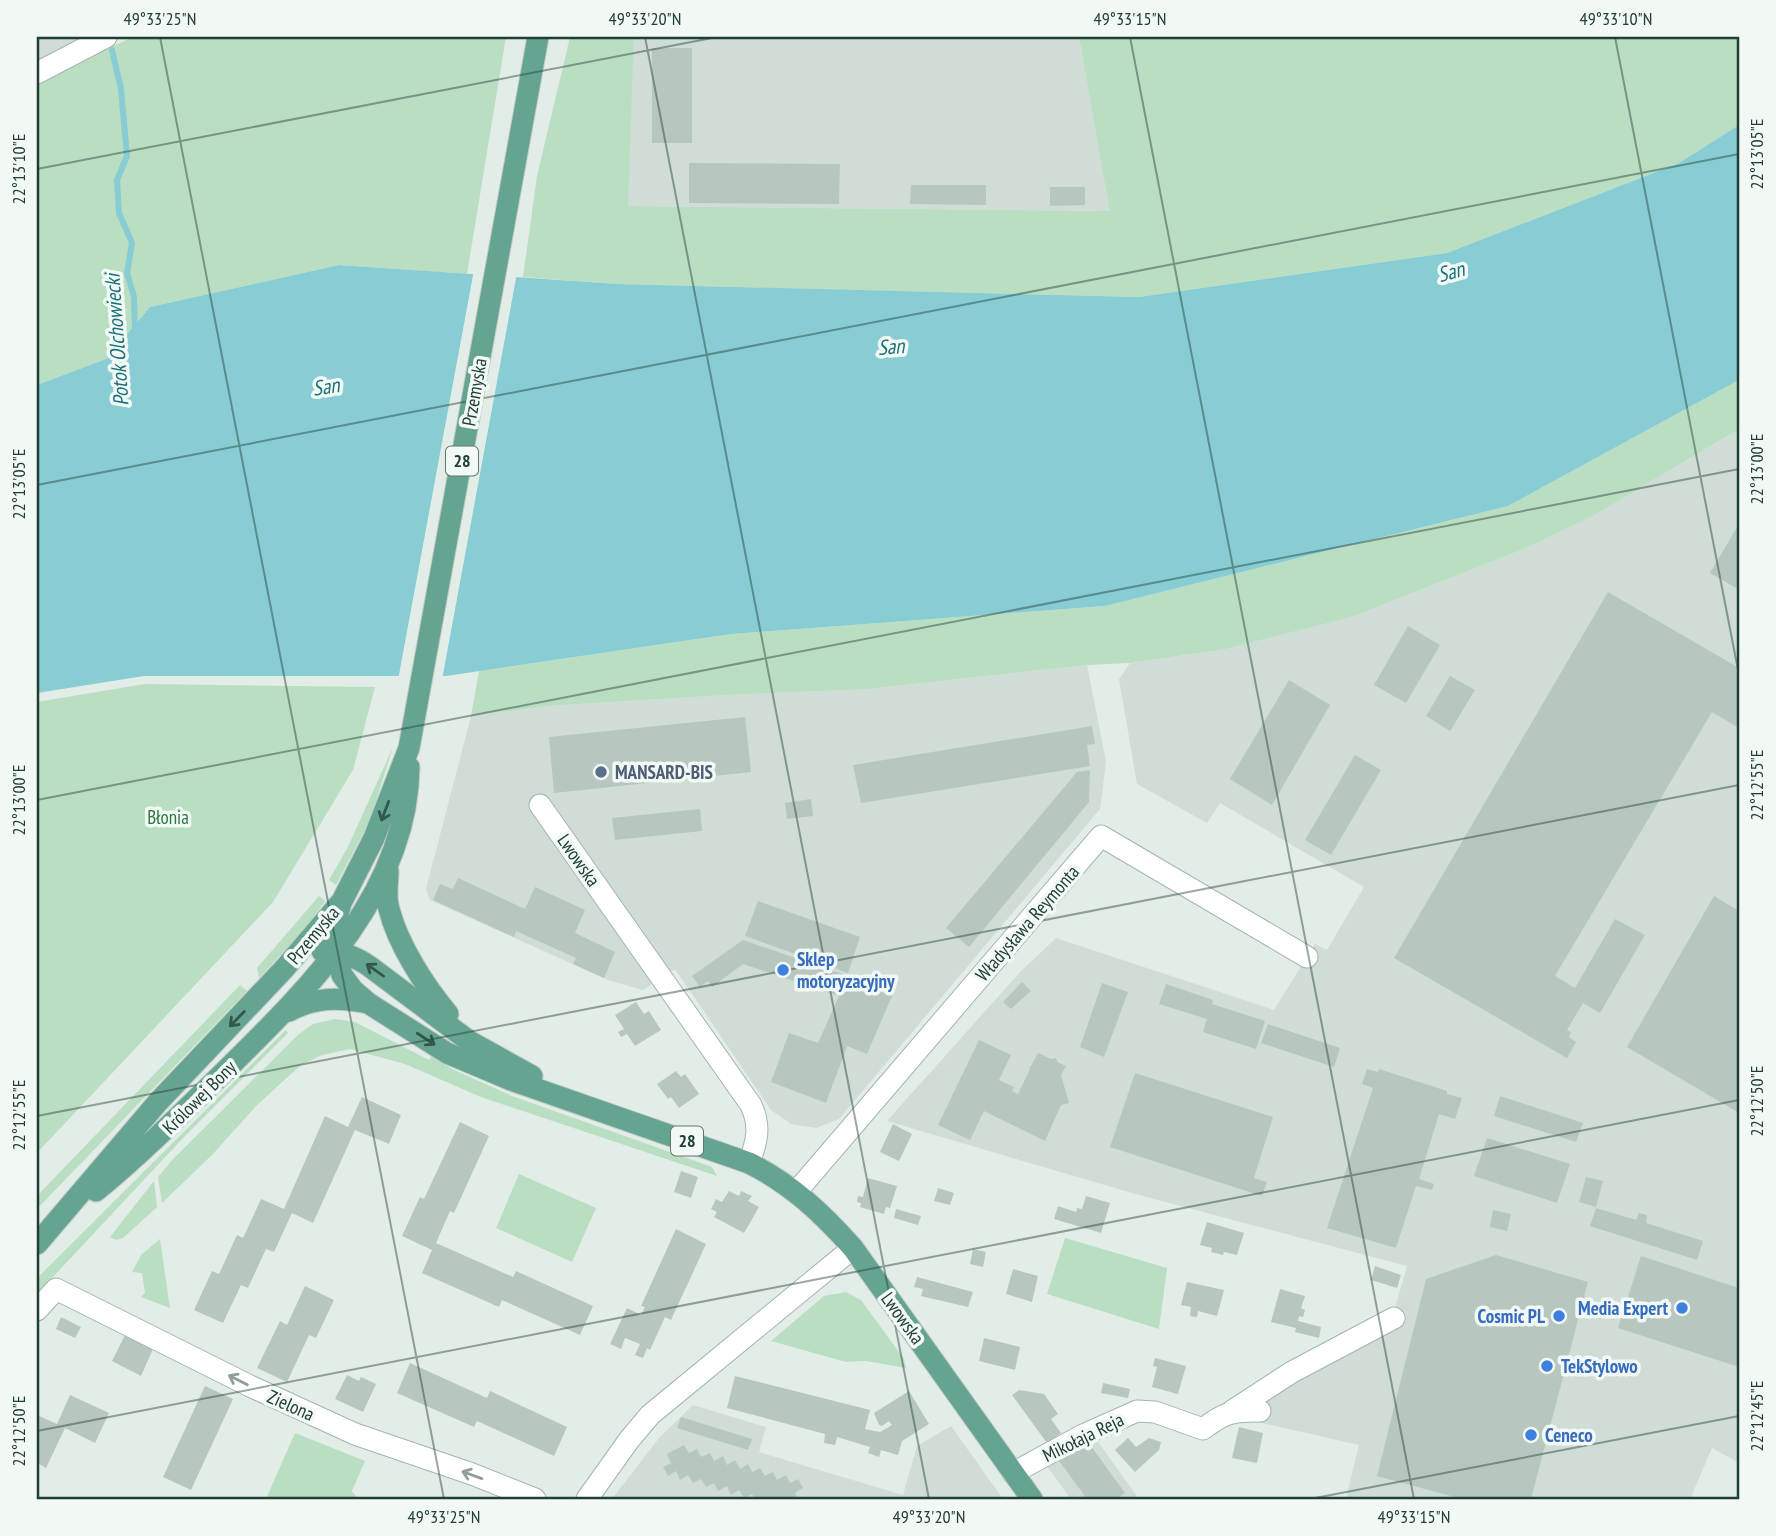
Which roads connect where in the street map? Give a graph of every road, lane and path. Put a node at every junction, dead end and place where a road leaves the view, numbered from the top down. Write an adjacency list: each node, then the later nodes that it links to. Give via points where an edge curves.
1 (106, 37): 3 (street)
2 (538, 37): 4 (main road, Przemyska / 28)
3 (37, 73)
4 (411, 738): 6 (main road, Przemyska / 28, via 409,785); 7 (main road, Przemyska / 28, one-way to 7, via 374,838)
5 (540, 805): 15 (street, Lwowska, via 751,1105 759,1131)
6 (388, 867): 8 (main road, Przemyska, via 362,915); 13 (main road, Lwowska / 28, via 388,908 407,950 429,990)
7 (342, 901): 8 (main road, Lwowska / 28, via 334,926); 10 (main road, Przemyska)
8 (335, 951): 10 (main road, via 309,955); 11 (main road, Lwowska / 28, via 342,975); 12 (main road, Królowej Bony); 13 (main road, Lwowska, one-way to 8, via 369,966)
9 (1307, 957): 16 (street, Władysława Reymonta, via 1101,836)
10 (284, 969): 17 (main road, Królowej Bony, one-way to 17, via 158,1102)
11 (368, 1003): 12 (main road, Lwowska, via 324,999); 14 (main road, Lwowska / 28, one-way to 14, via 447,1053)
12 (283, 1015): 17 (main road, Królowej Bony, via 146,1149)
13 (469, 1041): 14 (main road, Lwowska / 28)
14 (574, 1100): 15 (main road, Lwowska / 28)
15 (749, 1163): 16 (main road, Lwowska / 28)
16 (797, 1191): 18 (main road, Lwowska / 28)
17 (44, 1236)
18 (853, 1248): 23 (main road, Lwowska / 28); 25 (street, via 650,1415)
19 (37, 1310): 24 (street, Zielona, one-way to 19, via 355,1434 56,1289)
20 (1394, 1318): 21 (street, Mikołaja Reja, via 1292,1372)
21 (1232, 1411): 22 (street); 23 (street, Mikołaja Reja, via 1203,1429 1155,1412 1137,1411)
22 (1259, 1411)
23 (1013, 1473): 26 (main road, Lwowska / 28)
24 (536, 1499)
25 (587, 1499)
26 (1032, 1499)

